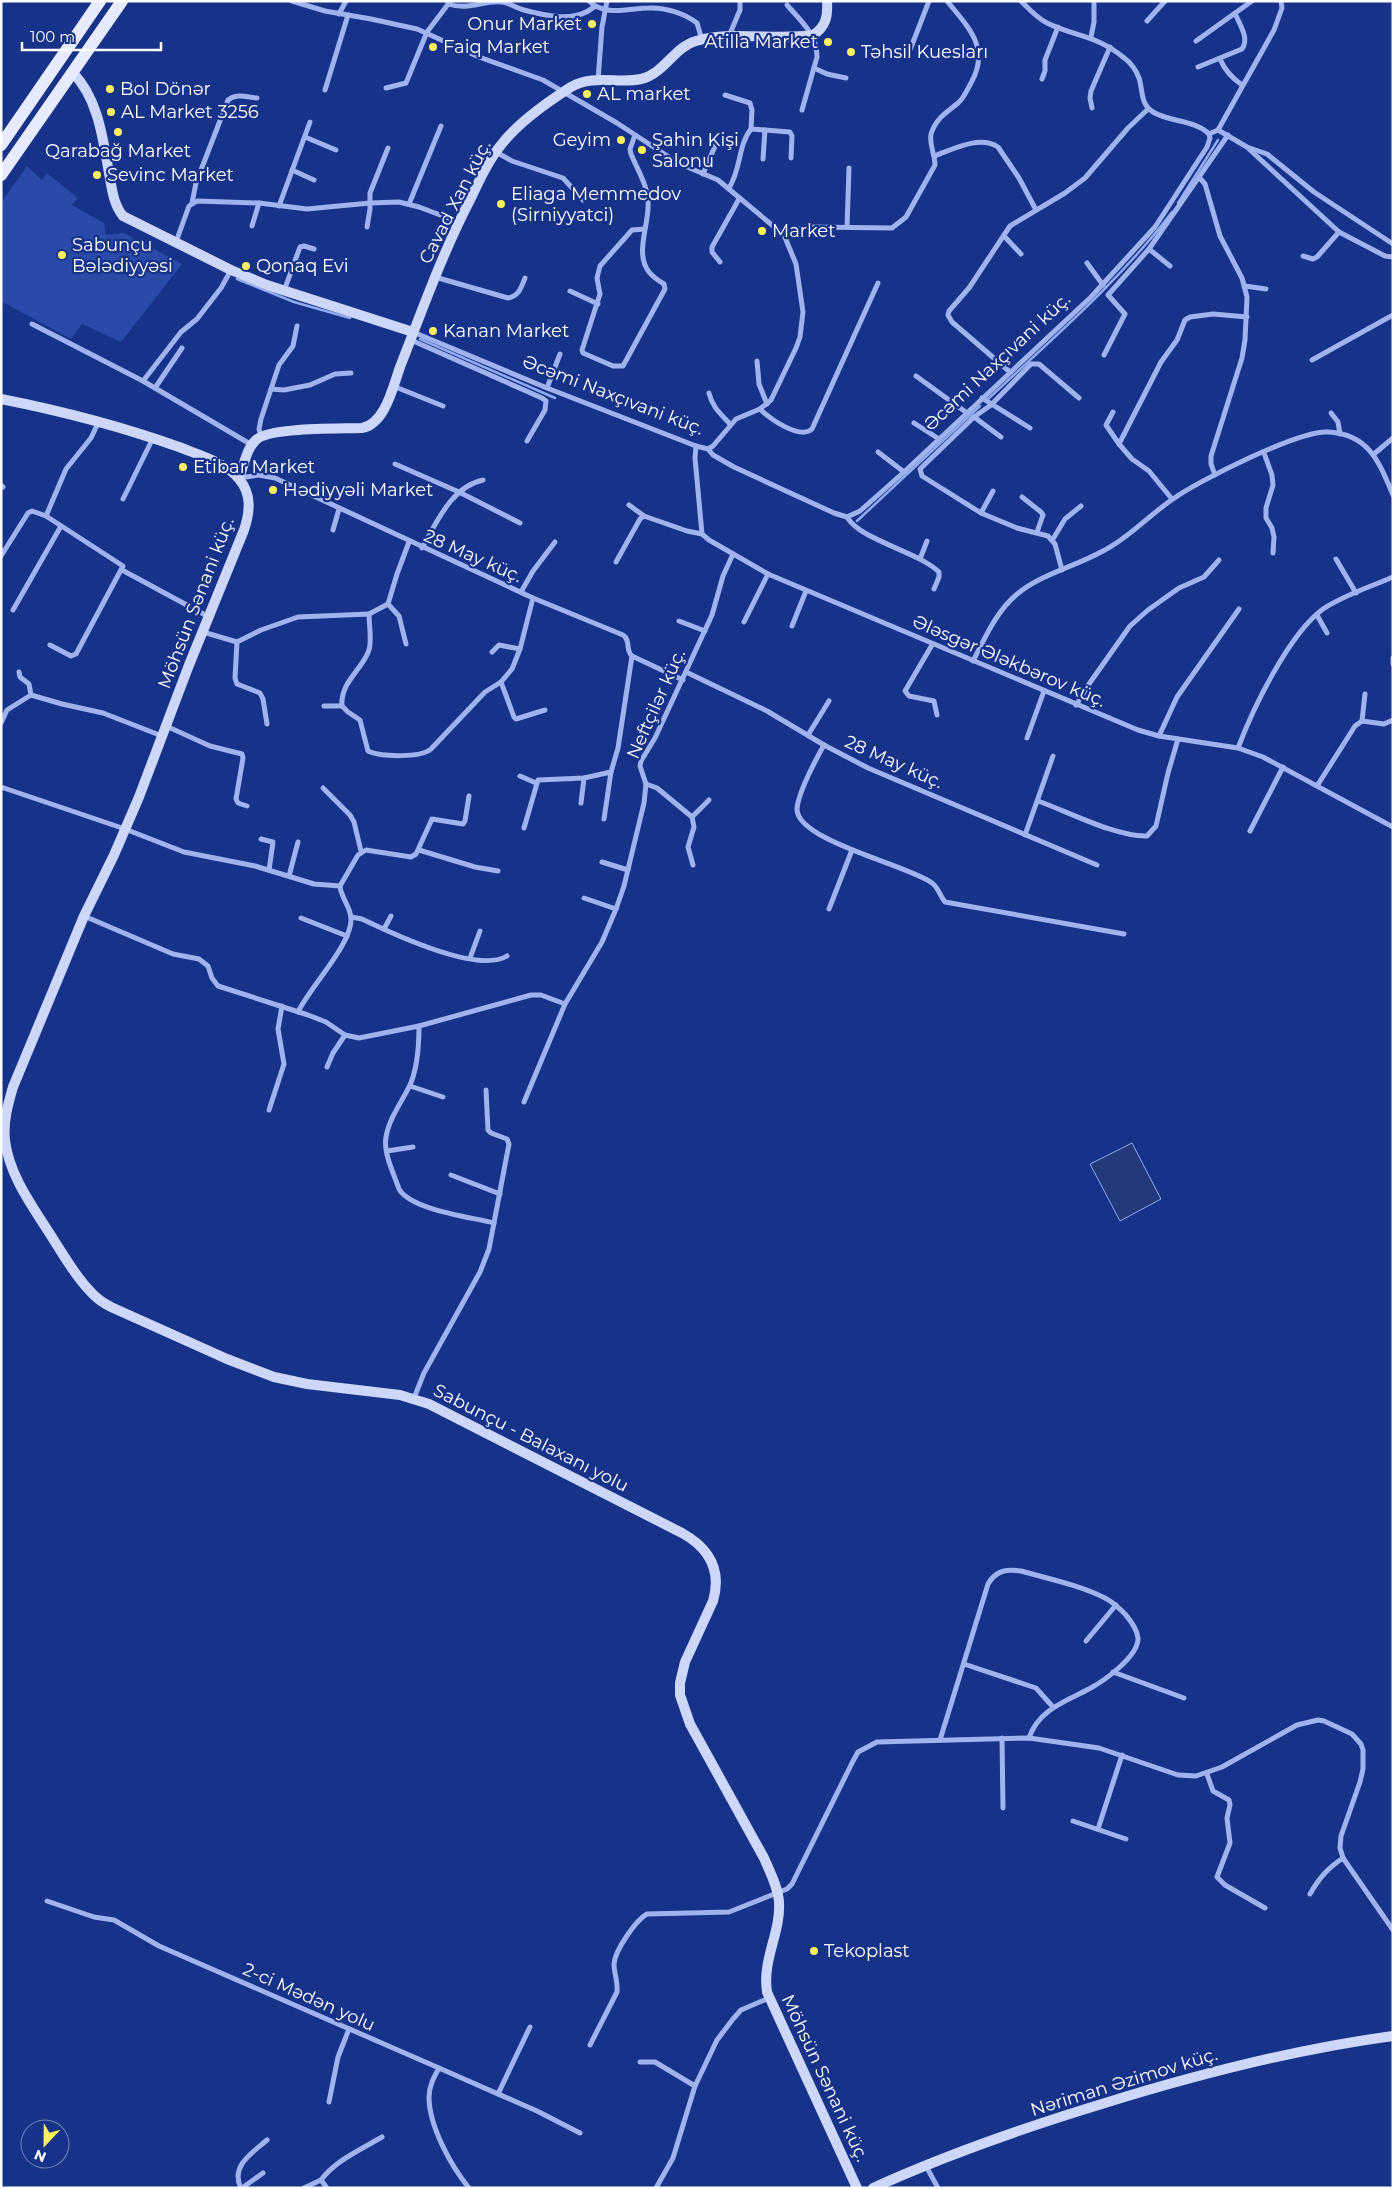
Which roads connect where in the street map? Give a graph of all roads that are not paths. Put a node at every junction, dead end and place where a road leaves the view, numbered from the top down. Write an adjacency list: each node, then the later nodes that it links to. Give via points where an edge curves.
1 (100, 1): 35 (main road)
2 (122, 1): 38 (main road)
3 (292, 1): 22 (street)
4 (346, 1): 22 (street)
5 (589, 1): 19 (street)
6 (606, 1): 20 (street)
7 (740, 1): 28 (street, via 740,10)
8 (827, 1): 27 (street, via 824,24)
9 (929, 1): 33 (street)
10 (947, 1): 66 (street, via 972,33 978,48 979,64 962,98 935,124 930,140)
11 (1021, 1): 25 (street, via 1039,18)
12 (1094, 1): 29 (street)
13 (1165, 1): 24 (street)
14 (1252, 1): 21 (street)
15 (1281, 1): 42 (street, via 1282,8 1274,30)
16 (449, 3): 17 (street, via 467,7); 26 (street)
17 (510, 3): 19 (street, via 522,10 563,17 580,15)
18 (787, 5): 27 (street)
19 (594, 6): 20 (street)
20 (605, 9): 30 (street, via 671,10 697,23); 41 (street)
21 (1235, 13): 31 (street); 34 (street, via 1245,45)
22 (339, 14): 23 (street)
23 (348, 15): 26 (street); 44 (street)
24 (1147, 21)
25 (1058, 27): 29 (street); 40 (street, via 1045,60)
26 (427, 32): 43 (street, via 406,83); 45 (street)
27 (813, 35): 28 (street, Cavad Xan küç.); 37 (street, via 817,48)
28 (729, 37): 30 (street, Cavad Xan küç.)
29 (1091, 37): 32 (street)
30 (702, 40): 41 (street, Cavad Xan küç., via 690,43 645,78)
31 (1196, 41)
32 (1110, 47): 48 (street, via 1091,91); 49 (street, via 1137,72)
33 (910, 50)
34 (1220, 59): 36 (street); 42 (street, via 1223,68)
35 (60, 62): 38 (main road); 61 (main road)
36 (1198, 67)
37 (814, 68): 39 (street); 50 (street)
38 (73, 73): 72 (main road); 92 (street, Əcəmi Naxçıvani küç., via 91,99 118,210 129,220)
39 (846, 78)
40 (1042, 79)
41 (598, 80): 45 (street, Cavad Xan küç., via 582,82)
42 (1242, 85): 55 (street)
43 (386, 88)
44 (325, 90)
45 (564, 92): 57 (street); 65 (street, Cavad Xan küç., via 512,132)
46 (725, 94): 53 (street, via 750,104)
47 (257, 98): 78 (street, via 232,96 228,100 196,183)
48 (1092, 108)
49 (1148, 109): 56 (street, via 1201,128); 83 (street, via 1085,178)
50 (802, 110)
51 (310, 122): 59 (street)
52 (441, 126): 81 (street)
53 (751, 129): 54 (street); 75 (street, via 744,140 739,168)
54 (765, 130): 67 (street, via 790,132); 68 (street)
55 (1218, 130): 56 (street); 58 (street)
56 (1209, 134): 106 (street, Əcəmi Naxçıvani küç., via 1208,147 1167,210 1140,246)
57 (635, 135): 71 (street, via 668,157); 88 (street, via 630,149 648,200)
58 (1228, 135): 62 (street); 73 (street)
59 (305, 138): 64 (street); 70 (street)
60 (716, 144): 71 (street)
61 (1, 145)
62 (1247, 147): 89 (street); 93 (street, via 1267,154 1314,192)
63 (388, 148): 80 (street, via 372,188)
64 (336, 150)
65 (496, 152): 77 (street, via 512,161 563,178); 84 (street, Cavad Xan küç.)
66 (934, 156): 83 (street, via 975,142 993,144 1019,178); 87 (street, via 933,169 906,217 898,224 887,229)
67 (791, 158)
68 (763, 159)
69 (848, 168): 87 (street)
70 (292, 170): 74 (street); 82 (street)
71 (703, 174): 75 (street)
72 (1, 175)
73 (1200, 177): 95 (street); 107 (street, via 1220,236)
74 (314, 180)
75 (729, 188): 76 (street)
76 (739, 199): 90 (street); 99 (street, via 712,247)
77 (583, 200)
78 (192, 203): 79 (street); 92 (street)
79 (259, 203): 82 (street); 85 (street)
80 (370, 203): 81 (street); 82 (street, via 307,209); 86 (street)
81 (409, 204): 84 (street)
82 (279, 206)
83 (1036, 210): 91 (street, via 1015,221)
84 (458, 222): 103 (street, Cavad Xan küç.)
85 (252, 226)
86 (367, 227)
87 (847, 227): 90 (street, via 801,228)
88 (645, 229): 111 (street, via 632,230 600,266); 111 (street, via 646,266 665,289 623,366 583,353)
89 (1339, 232): 97 (street, via 1317,257); 98 (street)
90 (784, 235): 134 (street, via 798,274 802,320 800,337 790,363)
91 (1004, 236): 96 (street); 122 (street, via 948,315)
92 (176, 243): 102 (street, Əcəmi Naxçıvani küç.)
93 (1393, 244)
94 (314, 249): 110 (street, via 300,247)
95 (1149, 250): 101 (street); 119 (street, via 1108,295 1125,314)
96 (1021, 254)
97 (1304, 256)
98 (1393, 257)
99 (720, 262)
100 (1087, 263): 106 (street)
101 (1170, 266)
102 (231, 270): 110 (street, Əcəmi Naxçıvani küç.); 125 (street, via 197,319 181,332)
103 (434, 276): 104 (street, via 508,298 519,292); 116 (street, Cavad Xan küç.)
104 (525, 278)
105 (878, 283): 137 (street, via 812,429 802,433 779,424)
106 (1103, 285): 122 (street, Əcəmi Naxçıvani küç.)
107 (1245, 286): 108 (street); 113 (street)
108 (1266, 289)
109 (570, 291): 111 (street)
110 (284, 292): 116 (street, Əcəmi Naxçıvani küç.)
111 (598, 304)
112 (1393, 315): 120 (street)
113 (1247, 317): 153 (street, via 1213,314 1185,320); 162 (street, via 1242,358 1211,456)
114 (32, 324): 125 (street)
115 (297, 326): 129 (street, via 292,346 279,365)
116 (412, 336): 126 (street, Cavad Xan küç.); 128 (street, Əcəmi Naxçıvani küç.); 152 (street, via 542,398 546,402 545,410)
117 (182, 348): 127 (street)
118 (560, 354): 128 (street)
119 (1104, 355)
120 (1312, 360)
121 (757, 362): 134 (street, via 759,384)
122 (1010, 372): 131 (street, Əcəmi Naxçıvani küç.)
123 (351, 373): 129 (street, via 335,374 310,385)
124 (916, 376): 139 (street)
125 (144, 381): 127 (street)
126 (393, 386): 136 (street); 147 (street, Cavad Xan küç., via 377,420 368,427 284,431)
127 (155, 388): 154 (street)
128 (547, 388): 155 (street, Əcəmi Naxçıvani küç.)
129 (271, 390): 147 (street, via 259,425)
130 (709, 393): 144 (street, via 715,408)
131 (982, 398): 135 (street); 139 (street, Əcəmi Naxçıvani küç.)
132 (1079, 398): 135 (street, via 1036,363 1025,368)
133 (1, 399): 142 (street)
134 (767, 404): 137 (street)
135 (991, 405): 141 (street); 145 (street)
136 (444, 406)
137 (760, 409): 144 (street)
138 (1113, 412): 153 (street, via 1106,424)
139 (967, 413): 151 (street, Əcəmi Naxçıvani küç.)
140 (1332, 413): 146 (street)
141 (974, 417): 148 (street); 174 (street, via 922,465 920,473)
142 (99, 421): 149 (street); 175 (street, via 91,438 66,469)
143 (914, 423): 151 (street)
144 (730, 424): 156 (street)
145 (1030, 428)
146 (1340, 434): 158 (street, via 1310,434); 159 (street, via 1363,444)
147 (261, 436): 154 (street)
148 (1001, 437)
149 (153, 438): 163 (street, via 218,463); 169 (street)
150 (1393, 438): 159 (street)
151 (939, 439): 161 (street, Əcəmi Naxçıvani küç.)
152 (527, 441)
153 (1119, 444): 170 (street, via 1149,471)
154 (252, 445): 163 (street)
155 (696, 446): 156 (street, Əcəmi Naxçıvani küç.); 182 (street)
156 (708, 449): 177 (street, Əcəmi Naxçıvani küç., via 734,467)
157 (878, 452): 161 (street)
158 (1264, 452): 162 (street); 189 (street, via 1273,485 1266,508 1266,518 1274,537)
159 (1374, 454): 167 (street)
160 (395, 464): 166 (street)
161 (904, 472): 177 (street, Əcəmi Naxçıvani küç., via 860,511)
162 (1216, 475): 170 (street)
163 (239, 478): 173 (street, 28 May küç., via 259,475 275,478); 209 (street, Möhsün Sənani küç., via 248,498 248,518)
164 (483, 480): 166 (street)
165 (994, 491): 174 (street)
166 (459, 492): 178 (street); 187 (street, via 445,508)
167 (1393, 496)
168 (1022, 497): 181 (street, via 1042,512)
169 (123, 498)
170 (1172, 499): 196 (street, via 1122,540)
171 (629, 505): 176 (street, Ələsgər Ələkbərov küç.)
172 (1081, 506): 183 (street, via 1064,519)
173 (338, 509): 180 (street); 185 (street, 28 May küç.)
174 (981, 513): 181 (street, via 1017,528)
175 (46, 516): 179 (street); 190 (street, via 32,511 28,513)
176 (644, 516): 182 (street, Ələsgər Ələkbərov küç.); 194 (street)
177 (847, 517): 191 (street, via 856,527)
178 (520, 523)
179 (61, 526): 195 (street, via 122,563); 206 (street)
180 (333, 530)
181 (1037, 532): 183 (street)
182 (702, 534): 188 (street, Ələsgər Ələkbərov küç.)
183 (1053, 540): 196 (street)
184 (927, 541): 191 (street)
185 (409, 542): 187 (street, 28 May küç.); 204 (street)
186 (555, 542): 201 (street)
187 (422, 548): 201 (street, 28 May küç.)
188 (733, 554): 197 (street, Ələsgər Ələkbərov küç.); 213 (street, Neftçilər küç.)
189 (1272, 554)
190 (1, 556)
191 (920, 558): 199 (street, via 939,572)
192 (1336, 559): 202 (street)
193 (1219, 560): 234 (street, via 1204,577 1179,588 1130,626)
194 (616, 562)
195 (122, 570): 209 (street); 218 (street, via 76,654 71,656)
196 (1062, 570): 224 (street, via 1032,583 1014,596 1001,610)
197 (768, 574): 200 (street, Ələsgər Ələkbərov küç.); 211 (street)
198 (1393, 577): 202 (street)
199 (934, 589)
200 (806, 591): 212 (street); 219 (street, Ələsgər Ələkbərov küç.)
201 (521, 592): 203 (street, 28 May küç.)
202 (1356, 593): 208 (street)
203 (533, 598): 220 (street); 222 (street, 28 May küç., via 623,635)
204 (388, 604): 207 (street); 217 (street, via 399,616)
205 (1239, 609): 245 (street, via 1177,697)
206 (13, 610)
207 (369, 614): 216 (street, via 298,617); 236 (street, via 370,647 352,676)
208 (1317, 615): 215 (street); 249 (street, via 1308,622 1258,700)
209 (208, 617): 214 (street, Möhsün Sənani küç.)
210 (679, 621): 213 (street)
211 (744, 622)
212 (792, 626)
213 (705, 631): 227 (street, Neftçilər küç.)
214 (202, 632): 216 (street); 243 (street, Möhsün Sənani küç.)
215 (1326, 633)
216 (237, 642): 242 (street, via 237,684 260,693)
217 (406, 644)
218 (50, 645)
219 (932, 645): 224 (street, Ələsgər Ələkbərov küç.); 238 (street, via 905,691 909,696 934,701)
220 (520, 650): 221 (street, via 499,645); 229 (street, via 512,669)
221 (492, 652)
222 (632, 656): 228 (street); 252 (street, via 618,748)
223 (1393, 658): 225 (street)
224 (973, 662): 230 (street, Ələsgər Ələkbərov küç.)
225 (1393, 664)
226 (18, 672): 232 (street, via 29,684)
227 (686, 672): 228 (street, Neftçilər küç.); 244 (street, 28 May küç., via 767,711)
228 (682, 680): 256 (street, Neftçilər küç., via 641,761)
229 (501, 682): 236 (street, via 485,692 431,749 421,755 377,755 368,751 360,720); 237 (street, via 516,719)
230 (1044, 691): 234 (street, Ələsgər Ələkbərov küç.); 246 (street)
231 (1365, 694): 240 (street)
232 (31, 695): 241 (street, via 7,710); 243 (street)
233 (829, 701): 244 (street)
234 (1076, 705): 245 (street, Ələsgər Ələkbərov küç.)
235 (324, 706): 236 (street)
236 (342, 706)
237 (545, 710)
238 (937, 716)
239 (1393, 720): 240 (street, via 1384,724)
240 (1362, 721): 258 (street, via 1348,736)
241 (1, 723)
242 (267, 724)
243 (164, 731): 264 (street, via 242,754 236,799); 269 (street, Möhsün Sənani küç.)
244 (808, 735): 248 (street, 28 May küç.)
245 (1159, 736): 247 (street, Ələsgər Ələkbərov küç.)
246 (1027, 738)
247 (1178, 739): 249 (street, Ələsgər Ələkbərov küç.); 262 (street, via 1156,826 1154,832 1147,836 1099,825)
248 (824, 745): 271 (street, 28 May küç., via 868,768); 275 (street, via 797,808 800,820 807,827)
249 (1238, 748): 251 (street, Ələsgər Ələkbərov küç.)
250 (1053, 756): 262 (street)
251 (1283, 767): 258 (street, Ələsgər Ələkbərov küç.); 270 (street)
252 (610, 772): 254 (street); 266 (street)
253 (520, 776): 255 (street)
254 (584, 778): 255 (street, via 538,780); 263 (street)
255 (536, 783): 268 (street)
256 (646, 784): 265 (street, via 657,788); 281 (street, Neftçilər küç.)
257 (1, 786): 269 (street)
258 (1317, 786): 267 (street, Ələsgər Ələkbərov küç.)
259 (323, 788): 276 (street, via 350,815)
260 (469, 796): 274 (street, via 463,824 432,819)
261 (709, 800): 265 (street)
262 (1038, 801): 271 (street)
263 (581, 803)
264 (247, 806)
265 (692, 817): 278 (street, via 694,827 688,847)
266 (604, 819)
267 (1393, 827)
268 (524, 828)
269 (126, 829): 280 (street, via 184,852); 288 (street, Möhsün Sənani küç.)
270 (1250, 831)
271 (1025, 835): 279 (street, 28 May küç.)
272 (261, 839): 280 (street, via 273,842)
273 (298, 842): 283 (street)
274 (419, 850): 276 (street, via 411,857 374,850); 282 (street)
275 (852, 850): 287 (street); 294 (street, via 932,883 942,898 953,904)
276 (361, 851): 284 (street)
277 (602, 862): 281 (street)
278 (693, 864)
279 (1096, 865)
280 (269, 870): 283 (street)
281 (628, 870): 286 (street, Neftçilər küç.)
282 (498, 871)
283 (289, 876): 284 (street, via 314,884)
284 (340, 886): 289 (street)
285 (584, 898): 286 (street)
286 (616, 909): 298 (street, Neftçilər küç., via 602,942)
287 (829, 909)
288 (84, 916): 299 (street, via 173,954 200,959 208,966 218,986); 314 (street, Sabunçu - Balaxanı yolu, via 13,1087 4,1131 15,1173 72,1268 90,1291 111,1308 257,1371 288,1381)
289 (351, 916): 292 (street); 295 (street)
290 (391, 916): 292 (street)
291 (301, 918): 295 (street)
292 (384, 929): 297 (street, via 435,950)
293 (480, 930): 297 (street)
294 (1124, 934)
295 (347, 936): 300 (street)
296 (507, 956): 297 (street, via 498,960)
297 (470, 958)
298 (565, 1004): 301 (street, via 541,995 531,995); 307 (street, Neftçilər küç.)
299 (282, 1006): 300 (street); 308 (street, via 278,1029 284,1064)
300 (298, 1012): 302 (street, via 326,1022)
301 (419, 1026): 302 (street, via 360,1038); 304 (street, via 418,1053)
302 (345, 1035): 303 (street)
303 (327, 1067)
304 (410, 1086): 306 (street); 310 (street, via 390,1123)
305 (486, 1090): 312 (street, via 488,1130 507,1139 509,1144)
306 (443, 1097)
307 (524, 1102)
308 (269, 1110)
309 (413, 1147): 310 (street)
310 (387, 1151): 313 (street, via 399,1189 410,1201)
311 (450, 1175): 312 (street)
312 (500, 1194): 313 (street)
313 (494, 1223): 314 (street, via 485,1261)
314 (414, 1398): 331 (street, Sabunçu - Balaxanı yolu, via 442,1409 682,1533 708,1554 716,1573 716,1590 685,1662 680,1695 690,1724 764,1858)
315 (1116, 1605): 316 (street); 317 (street, via 1094,1592 1021,1571 1009,1569 998,1572 988,1584); 318 (street, via 1132,1622 1138,1637 1135,1648)
316 (1086, 1641)
317 (964, 1664): 320 (street, via 1036,1688); 323 (street)
318 (1113, 1672): 319 (street); 320 (street)
319 (1184, 1698)
320 (1053, 1708): 322 (street, via 1033,1727)
321 (1002, 1738): 322 (street); 323 (street); 326 (street)
322 (1029, 1738): 324 (street, via 1099,1748)
323 (940, 1740): 331 (street, via 877,1742 858,1752 792,1884)
324 (1122, 1755): 325 (street, via 1178,1775); 328 (street)
325 (1207, 1774): 330 (street, via 1308,1722 1324,1721 1352,1734 1361,1744 1363,1769 1341,1836); 334 (street, via 1213,1790 1229,1800 1230,1805 1227,1818 1230,1843 1217,1878)
326 (1003, 1808)
327 (1073, 1822): 328 (street)
328 (1098, 1829): 329 (street)
329 (1126, 1839)
330 (1343, 1858): 332 (street, via 1324,1873); 335 (street)
331 (778, 1893): 336 (street, Möhsün Sənani küç., via 778,1917 767,1960); 340 (street, via 730,1912 647,1914 640,1918 615,1958 617,1992)
332 (1310, 1894)
333 (47, 1901): 338 (street, 2-ci Mədən yolu, via 94,1917 114,1920 159,1946)
334 (1265, 1908)
335 (1393, 1930)
336 (769, 1998): 343 (street, via 742,2010 733,2019 717,2040); 357 (street, Möhsün Sənani küç.)
337 (530, 2027): 344 (street)
338 (349, 2030): 342 (street, 2-ci Mədən yolu); 345 (street, via 338,2056)
339 (1393, 2036): 349 (street, Nəriman Əzimov küç., via 1242,2064 1157,2087 1025,2128)
340 (590, 2044)
341 (640, 2062): 343 (street, via 655,2062)
342 (439, 2068): 344 (street, 2-ci Mədən yolu); 355 (street, via 431,2082 430,2112 452,2165)
343 (695, 2086): 356 (street, via 673,2158)
344 (498, 2094): 346 (street, 2-ci Mədən yolu)
345 (329, 2102)
346 (580, 2133)
347 (382, 2137): 351 (street, via 335,2165)
348 (267, 2140): 352 (street, via 244,2159 238,2175)
349 (926, 2166): 358 (street, Nəriman Əzimov küç.); 359 (street)
350 (263, 2173): 352 (street)
351 (321, 2180): 353 (street); 354 (street)
352 (242, 2188)
353 (304, 2188)
354 (327, 2188)
355 (469, 2188)
356 (656, 2188)
357 (857, 2188)
358 (873, 2188)
359 (938, 2188)

